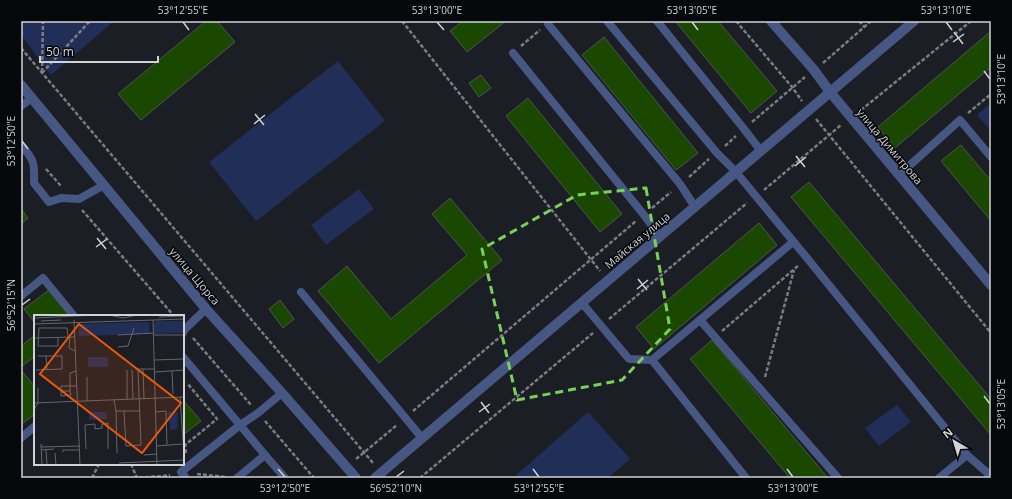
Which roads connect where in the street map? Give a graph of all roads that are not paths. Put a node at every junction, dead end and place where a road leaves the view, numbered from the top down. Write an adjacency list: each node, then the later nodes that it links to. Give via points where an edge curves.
1 (606, 21): 14 (lane, via 716,153)
2 (657, 21): 12 (lane)
3 (771, 21): 8 (street, улица Димитрова)
4 (914, 21): 8 (street, Майская улица)
5 (548, 24): 17 (lane, via 680,184)
6 (513, 53): 18 (lane)
7 (21, 85): 9 (street, улица Щорса)
8 (830, 92): 12 (street, Майская улица); 15 (street, улица Димитрова)
9 (32, 98): 10 (lane); 16 (street, улица Щорса)
10 (21, 106)
11 (21, 144): 16 (lane, via 29,153 35,167 34,183 49,202 61,198 79,199)
12 (761, 151): 14 (street, Майская улица)
13 (991, 157): 15 (lane, via 960,120)
14 (736, 172): 17 (street, Майская улица); 19 (lane)
15 (899, 175): 20 (street, улица Димитрова)
16 (104, 185): 24 (street, улица Щорса)
17 (695, 206): 18 (street, Майская улица)
18 (660, 237): 23 (street, Майская улица)
19 (793, 242): 26 (lane); 36 (lane)
20 (991, 285)
21 (301, 292): 34 (lane)
22 (21, 296): 25 (lane, via 42,278)
23 (582, 303): 29 (lane, via 629,359); 34 (street, Майская улица)
24 (206, 309): 27 (lane); 30 (street, улица Щорса)
25 (73, 315)
26 (700, 320): 29 (lane); 44 (lane)
27 (184, 331)
28 (184, 358): 31 (lane)
29 (652, 360): 43 (lane)
30 (282, 392): 31 (lane); 42 (street, улица Щорса)
31 (240, 425): 35 (lane); 39 (lane, via 181,472)
32 (34, 427): 33 (lane)
33 (21, 438)
34 (422, 438): 37 (street, Майская улица)
35 (265, 455): 40 (lane); 41 (lane)
36 (967, 455): 38 (lane); 45 (lane)
37 (378, 476)
38 (991, 476)
39 (186, 478)
40 (237, 478)
41 (285, 478)
42 (356, 478)
43 (746, 478)
44 (838, 478)
45 (939, 478)

